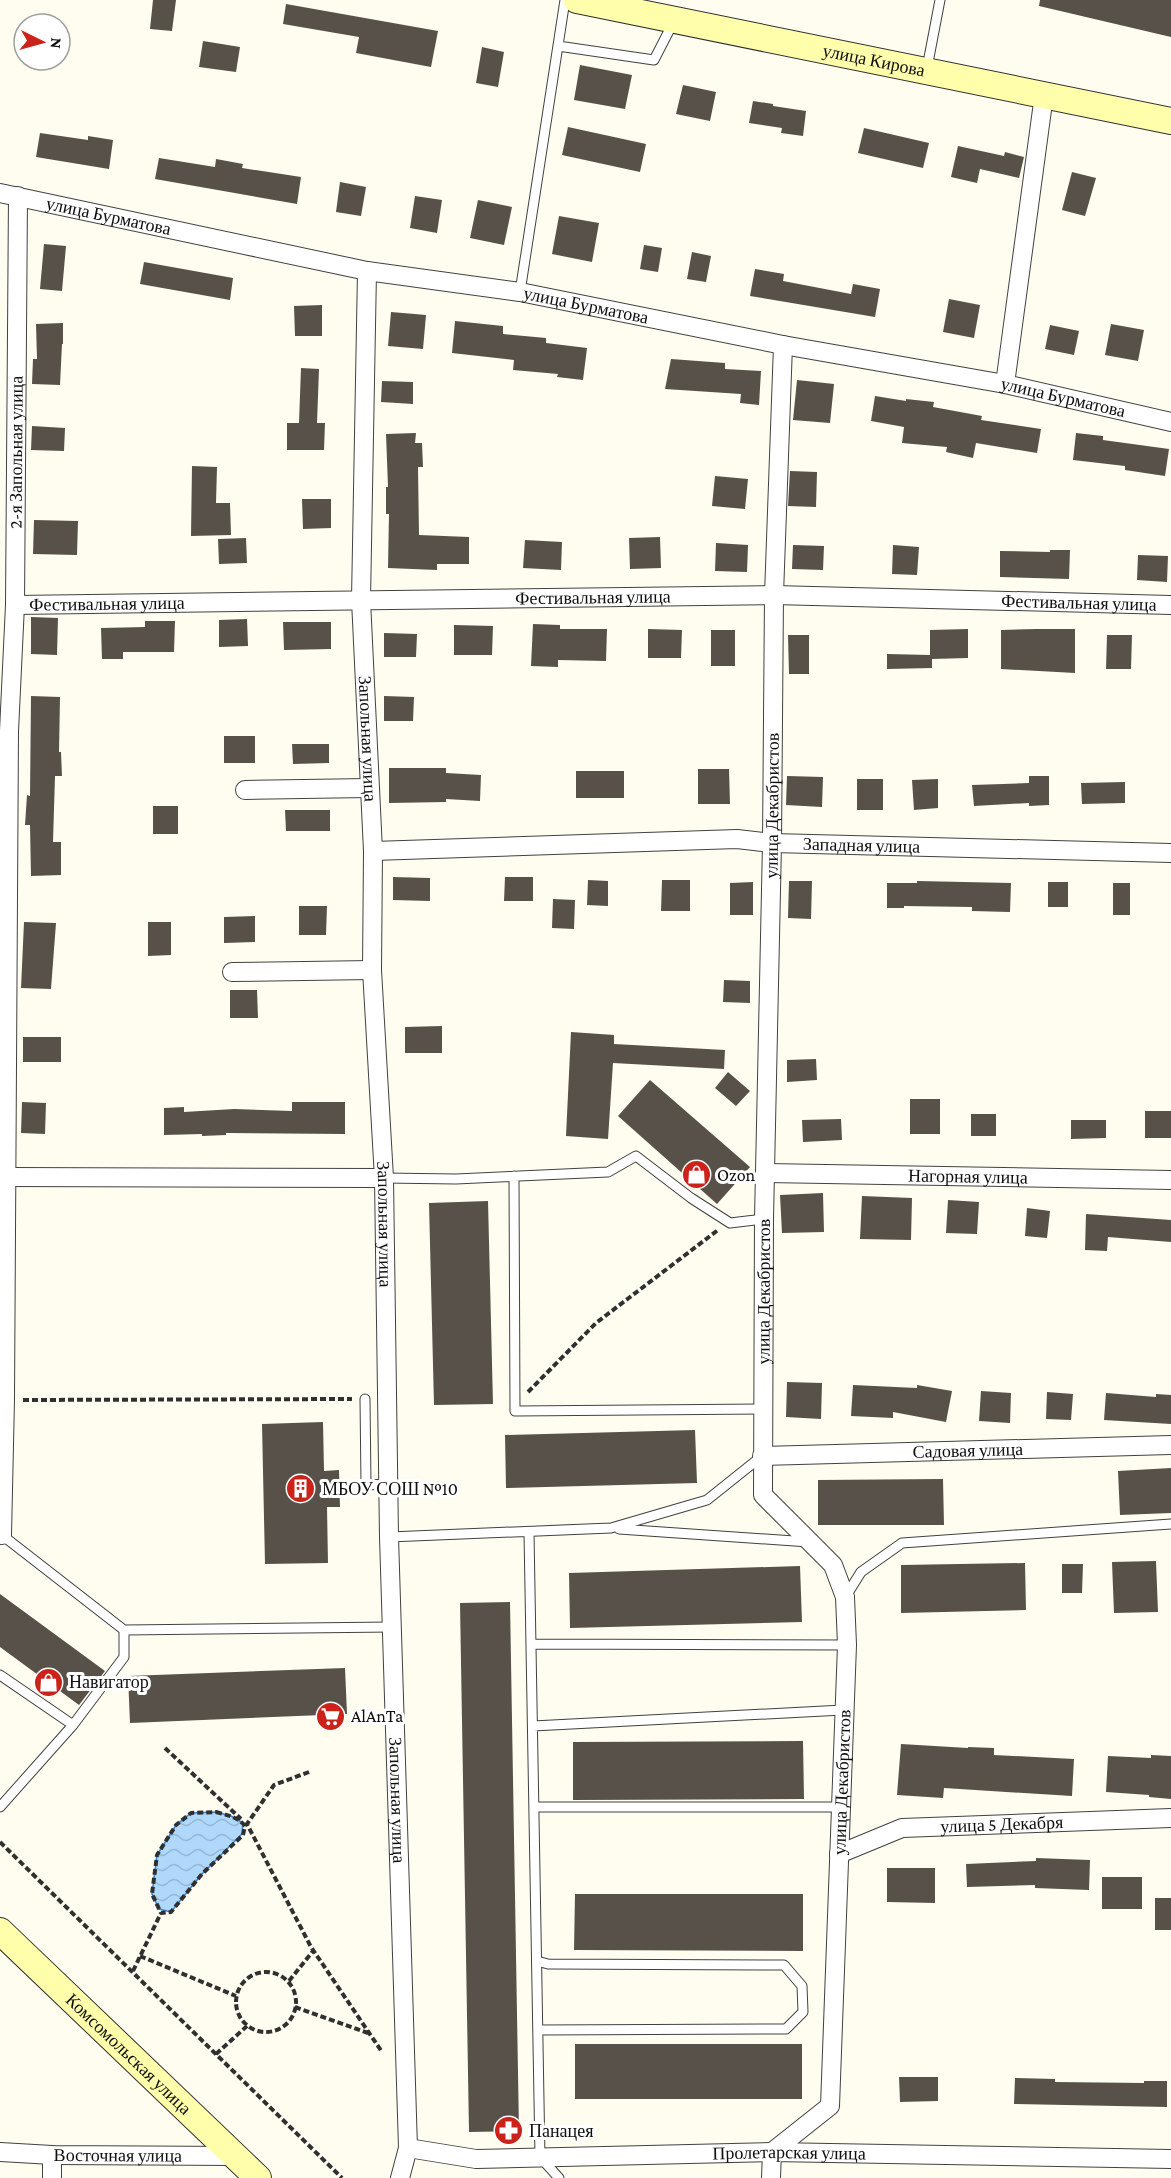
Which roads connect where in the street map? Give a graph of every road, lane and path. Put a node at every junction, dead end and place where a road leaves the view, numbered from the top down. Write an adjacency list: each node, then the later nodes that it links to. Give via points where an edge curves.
1 (565, 0): 6 (lane)
2 (577, 0): 4 (main road, улица Кирова)
3 (940, 0): 7 (lane)
4 (610, 3): 5 (main road, улица Кирова)
5 (675, 19): 6 (lane, via 654,60); 7 (main road, улица Кирова)
6 (558, 46): 13 (lane)
7 (927, 70): 8 (main road, улица Кирова)
8 (1044, 95): 9 (main road, улица Кирова); 15 (street)
9 (1171, 121)
10 (0, 193): 11 (street, улица Бурматова)
11 (18, 196): 12 (street, улица Бурматова); 19 (street, 2-я Запольная улица)
12 (367, 271): 13 (street, улица Бурматова); 18 (street, Запольная улица)
13 (520, 292): 14 (street, улица Бурматова)
14 (783, 345): 15 (street, улица Бурматова); 17 (street, улица Декабристов)
15 (1005, 384): 16 (street, улица Бурматова)
16 (1171, 422)
17 (774, 596): 18 (street, Фестивальная улица); 20 (street, Фестивальная улица); 24 (street, улица Декабристов)
18 (361, 600): 19 (street, Фестивальная улица); 22 (street, Запольная улица)
19 (15, 605): 21 (street, 2-я Запольная улица)
20 (1171, 605)
21 (4, 731): 31 (street, 2-я Запольная улица)
22 (369, 788): 23 (street); 25 (street, Запольная улица)
23 (246, 790)
24 (772, 843): 25 (street, Западная улица, via 737,839); 26 (street, Западная улица); 29 (street, улица Декабристов)
25 (374, 851): 27 (street, Запольная улица)
26 (1171, 853)
27 (372, 970): 28 (street); 32 (street, Запольная улица)
28 (232, 972)
29 (766, 1173): 33 (street, Нагорная улица); 34 (street, улица Декабристов)
30 (514, 1176): 32 (lane); 35 (lane, via 608,1172 636,1156); 38 (lane)
31 (7, 1177): 32 (street); 36 (street, 2-я Запольная улица)
32 (384, 1178): 42 (street, Запольная улица)
33 (1171, 1180)
34 (764, 1219): 35 (lane); 39 (street, улица Декабристов)
35 (728, 1222): 38 (path, via 596,1323)
36 (5, 1399): 37 (path); 46 (street, 2-я Запольная улица)
37 (365, 1399): 42 (lane, via 366,1485)
38 (516, 1403): 39 (lane, via 515,1412)
39 (763, 1409): 41 (street, улица Декабристов)
40 (1171, 1445): 41 (street, Садовая улица)
41 (762, 1456): 44 (lane, via 706,1500); 48 (street, улица Декабристов, via 763,1495)
42 (388, 1484): 47 (street, Запольная улица)
43 (1171, 1524): 49 (lane, via 902,1543 861,1572)
44 (611, 1528): 45 (lane); 48 (lane)
45 (529, 1533): 47 (lane); 52 (lane)
46 (2, 1535): 51 (lane)
47 (389, 1537): 50 (street, Запольная улица)
48 (811, 1543): 49 (street, улица Декабристов, via 833,1564)
49 (845, 1597): 53 (street, улица Декабристов)
50 (393, 1626): 51 (lane); 81 (street, Запольная улица)
51 (124, 1630): 56 (lane, via 124,1658)
52 (531, 1644): 53 (lane); 57 (lane)
53 (847, 1645): 55 (street, улица Декабристов)
54 (0, 1676): 56 (lane)
55 (843, 1710): 57 (lane); 62 (street, улица Декабристов)
56 (73, 1725): 60 (lane)
57 (532, 1726): 61 (lane)
58 (165, 1748): 64 (path)
59 (309, 1772): 64 (path, via 274,1785)
60 (0, 1807)
61 (534, 1807): 62 (lane); 71 (lane)
62 (841, 1807): 66 (street, улица Декабристов)
63 (1171, 1818): 66 (street, улица 5 Декабря, via 902,1828)
64 (247, 1824): 69 (path)
65 (0, 1842): 72 (path)
66 (839, 1854): 83 (street, улица Декабристов, via 830,2106)
67 (161, 1913): 67 (path, via 152,1894 157,1855 176,1825 191,1814 216,1812 243,1823 243,1835 202,1874 171,1912); 70 (path)
68 (0, 1931): 85 (main road, Комсомольская улица)
69 (313, 1951): 73 (path); 78 (path)
70 (140, 1956): 72 (path); 74 (path)
71 (537, 1961): 77 (lane); 77 (lane, via 784,1965 802,1986 803,2012 786,2030)
72 (133, 1971): 80 (path)
73 (289, 1981): 74 (path, via 280,1974 258,1972 240,1985); 75 (path, via 295,1991)
74 (236, 1996): 76 (path, via 240,2018)
75 (296, 2007): 76 (path, via 289,2022 279,2029 268,2032); 78 (path)
76 (247, 2026): 80 (path)
77 (538, 2030): 86 (lane)
78 (369, 2034): 79 (path)
79 (382, 2052)
80 (216, 2054): 90 (path)
81 (408, 2148): 86 (street, Пролетарская улица, via 476,2159); 91 (street, Запольная улица)
82 (0, 2152): 84 (street, Восточная улица)
83 (772, 2152): 86 (street, Пролетарская улица); 87 (street, Пролетарская улица); 93 (street)
84 (52, 2155): 85 (street, Восточная улица); 88 (street)
85 (236, 2156): 89 (main road, Комсомольская улица)
86 (540, 2157): 92 (lane)
87 (1171, 2159)
88 (52, 2178)
89 (258, 2178)
90 (342, 2178)
91 (400, 2178)
92 (559, 2178)
93 (771, 2178)

